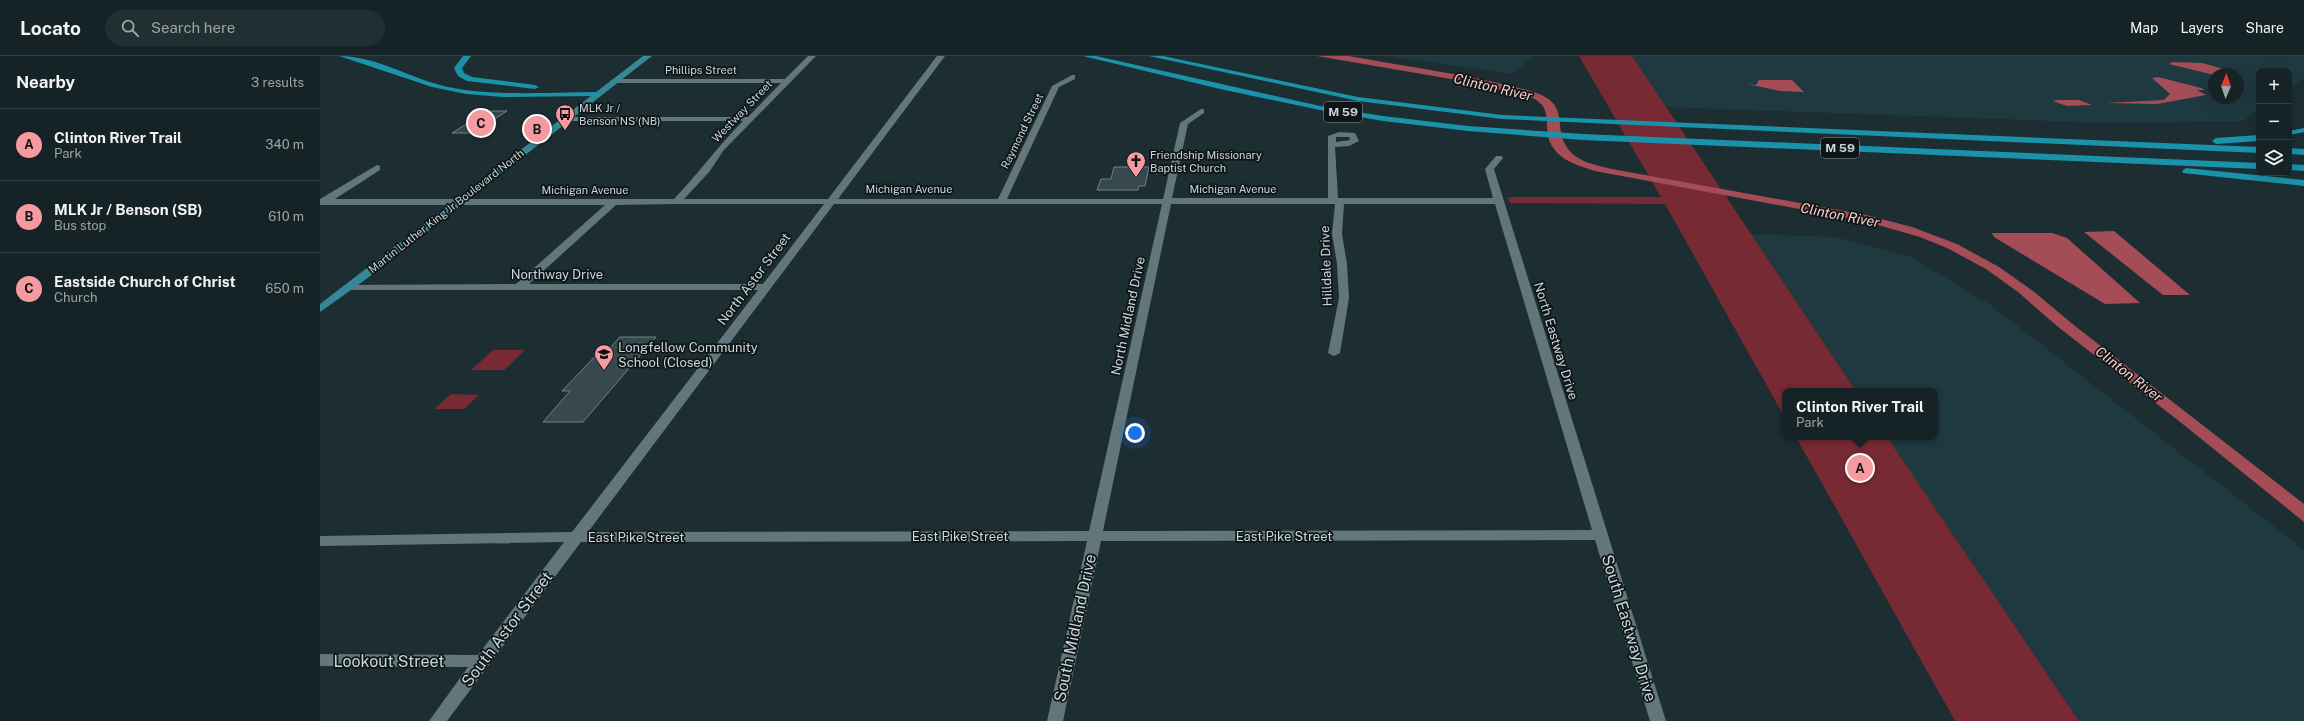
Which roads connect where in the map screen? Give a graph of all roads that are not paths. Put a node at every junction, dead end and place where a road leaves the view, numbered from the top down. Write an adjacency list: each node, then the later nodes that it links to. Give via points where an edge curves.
1 (343, 56): 11 (highway, via 370,62 457,91 499,94)
2 (467, 56): 11 (highway, via 460,64 459,72 476,81)
3 (648, 56): 9 (main road, Martin Luther King Jr Boulevard North)
4 (812, 56): 10 (street, Westway Street)
5 (940, 56): 37 (street, North Astor Street)
6 (1087, 56): 23 (highway, M 59, via 1337,111 1421,124 1583,137)
7 (1153, 56): 18 (highway, M 59, via 1358,99 1429,109 1579,121)
8 (1072, 77): 30 (street, Raymond Street, via 1056,86)
9 (614, 81): 10 (street, Phillips Street); 11 (main road, Martin Luther King Jr Boulevard North)
10 (787, 81): 14 (street, Westway Street)
11 (600, 92): 13 (main road, Martin Luther King Jr Boulevard North)
12 (1201, 111): 31 (street, North Midland Drive, via 1184,123)
13 (564, 119): 14 (street); 34 (main road, Martin Luther King Jr Boulevard North)
14 (750, 119): 36 (street, Westway Street, via 720,149 708,169)
15 (2304, 130): 16 (highway)
16 (2292, 132)
17 (2256, 138): 18 (highway, via 2190,142)
18 (2035, 140): 20 (highway, M 59)
19 (1331, 145): 32 (street, Hilldale Drive)
20 (2256, 150)
21 (2292, 151): 22 (highway)
22 (2304, 152)
23 (1998, 155): 25 (highway, M 59); 29 (highway, via 2020,160 2215,173)
24 (1499, 158): 33 (street, North Eastway Drive, via 1489,169)
25 (2256, 166)
26 (2292, 167): 28 (highway)
27 (377, 168): 38 (street)
28 (2304, 168)
29 (2304, 183)
30 (1001, 201): 31 (street, Michigan Avenue); 37 (street, Michigan Avenue)
31 (1167, 201): 32 (street, Michigan Avenue); 45 (street, North Midland Drive)
32 (1337, 201): 33 (street, Michigan Avenue); 43 (street, Hilldale Drive, via 1337,234 1344,298)
33 (1498, 201): 44 (street, North Eastway Drive)
34 (459, 202): 35 (street, Michigan Avenue); 38 (street, Michigan Avenue); 39 (main road, Martin Luther King Jr Boulevard North)
35 (613, 202): 36 (street, Michigan Avenue); 40 (street)
36 (676, 202): 37 (street, Michigan Avenue)
37 (830, 202): 41 (street, North Astor Street)
38 (322, 203)
39 (349, 287): 40 (street, Northway Drive); 42 (main road, Martin Luther King Jr Boulevard North)
40 (519, 288): 41 (street, Northway Drive)
41 (765, 288): 46 (street, North Astor Street)
42 (320, 309)
43 (1334, 353)
44 (1601, 535): 45 (street, East Pike Street); 52 (street, South Eastway Drive)
45 (1095, 536): 46 (street, East Pike Street); 51 (street, South Midland Drive)
46 (576, 537): 47 (street, East Pike Street); 49 (street, South Astor Street)
47 (320, 541)
48 (320, 660): 49 (street, Lookout Street)
49 (483, 661): 50 (street, South Astor Street)
50 (437, 721)
51 (1055, 721)
52 (1658, 721)

